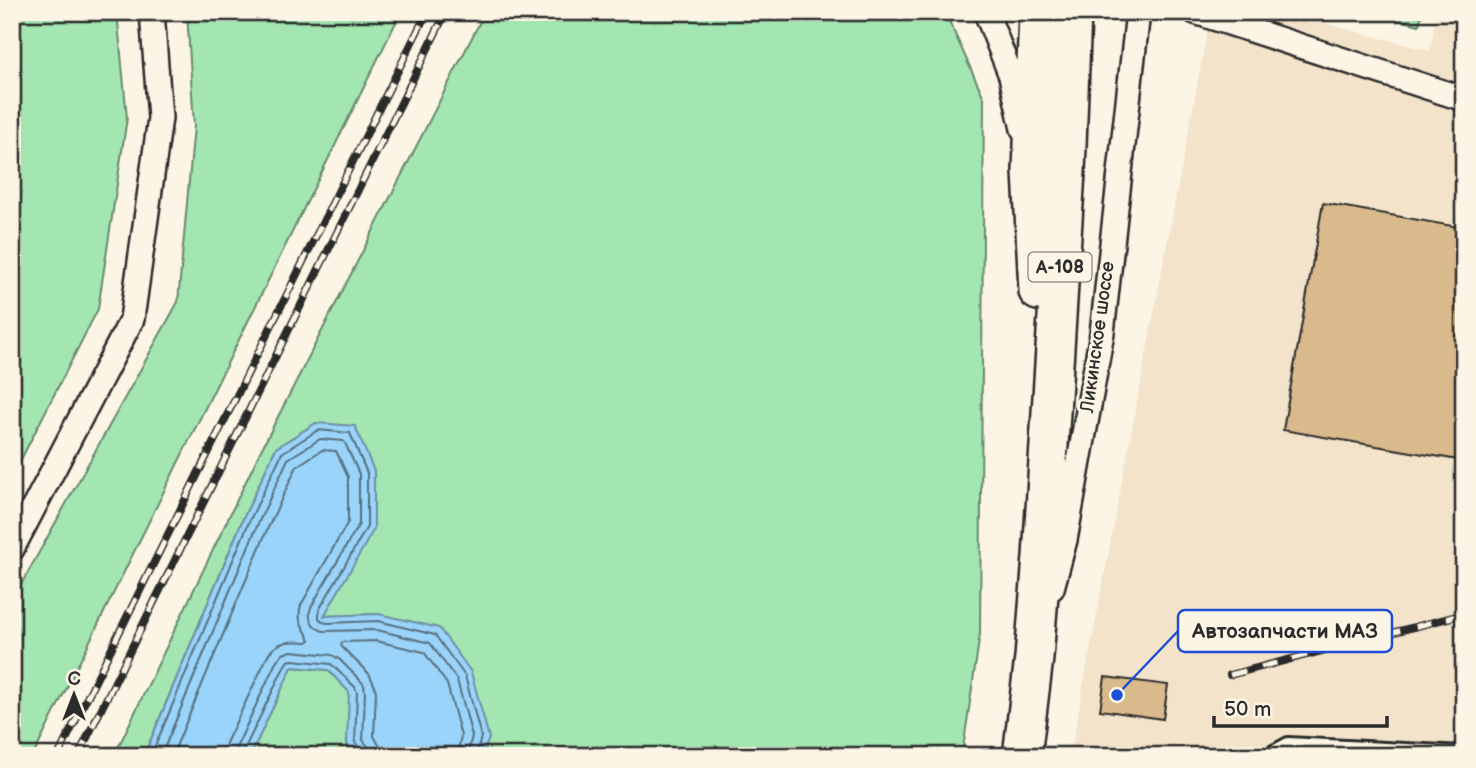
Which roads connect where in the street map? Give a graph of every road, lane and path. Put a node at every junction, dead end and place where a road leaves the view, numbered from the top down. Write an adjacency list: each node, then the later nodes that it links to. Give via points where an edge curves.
1 (152, 12): 10 (street, via 160,118 132,319)
2 (986, 12): 8 (street, via 1011,76)
3 (1038, 12): 8 (highway, Ликинское шоссе / А-108)
4 (1072, 12): 9 (highway, Ликинское шоссе / А-108)
5 (1138, 12): 11 (street, Ликинское шоссе, via 1102,333 1065,540)
6 (1195, 12): 7 (street)
7 (1464, 99)
8 (1032, 170): 9 (highway, Ликинское шоссе / А-108)
9 (1047, 472): 11 (highway, Ликинское шоссе / А-108)
10 (12, 549)
11 (1034, 658): 13 (highway, Ликинское шоссе / А-108)
12 (1464, 752): 14 (lane, via 1288,743)
13 (1022, 756)
14 (1264, 756)

